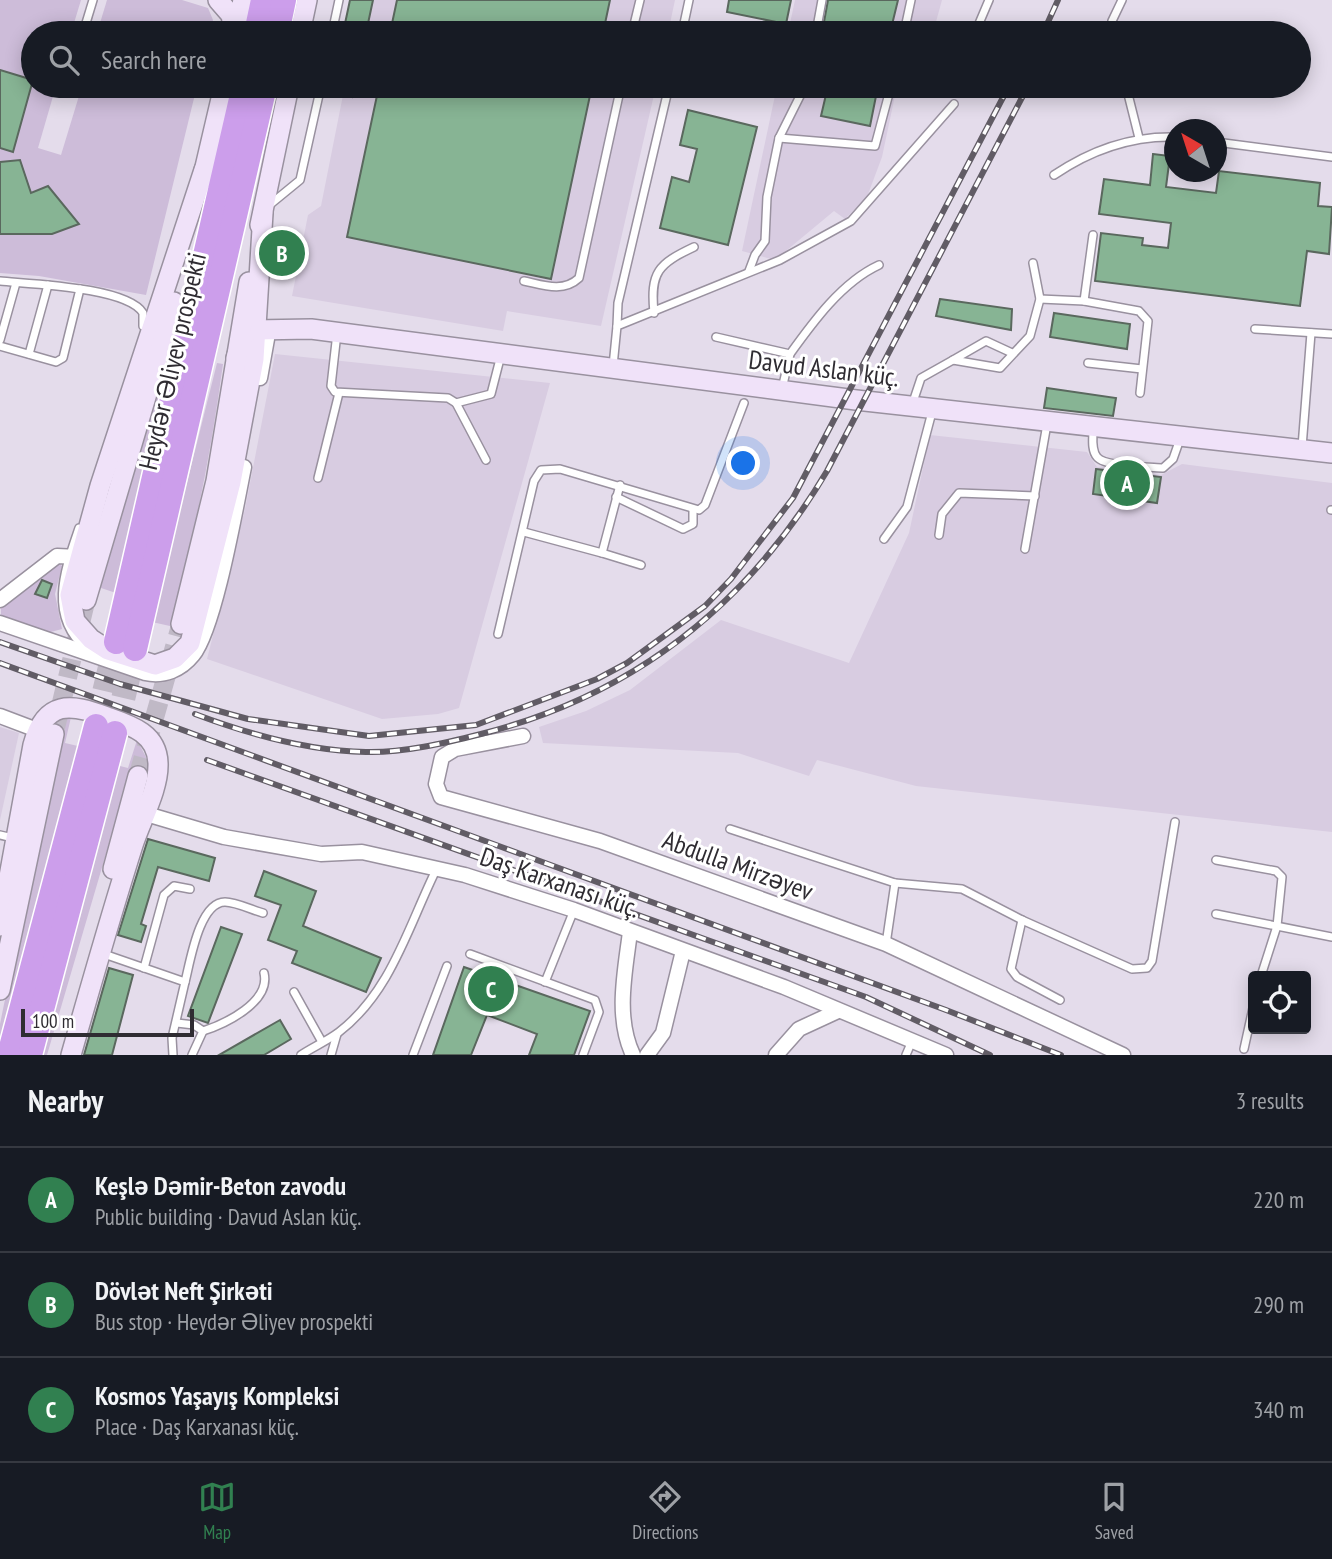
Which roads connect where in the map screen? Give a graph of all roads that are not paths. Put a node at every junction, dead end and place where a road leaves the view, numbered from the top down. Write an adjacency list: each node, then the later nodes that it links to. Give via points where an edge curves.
1 (93, 0): 14 (lane)
2 (218, 0): 15 (main road)
3 (243, 0): 16 (main road)
4 (263, 0): 17 (highway)
5 (284, 0): 18 (highway)
6 (307, 0): 19 (main road)
7 (339, 0): 20 (lane)
8 (640, 0): 21 (lane)
9 (690, 0): 22 (lane)
10 (822, 0): 23 (lane)
11 (911, 0): 24 (lane)
12 (989, 0): 25 (lane)
13 (1122, 0): 26 (lane)
14 (87, 21)
15 (232, 21)
16 (238, 21)
17 (259, 21)
18 (279, 21)
19 (303, 21)
20 (335, 21)
21 (635, 21)
22 (685, 21)
23 (818, 21)
24 (907, 21)
25 (980, 21)
26 (1112, 21)
27 (220, 98): 43 (main road)
28 (241, 98): 108 (highway, Heydər Əliyev prospekti)
29 (262, 98): 108 (highway, Heydər Əliyev prospekti)
30 (287, 98): 45 (main road)
31 (318, 98): 45 (lane, via 300,180)
32 (618, 98): 52 (lane, via 579,278 561,288)
33 (666, 98): 59 (lane, via 618,303)
34 (799, 98): 39 (lane)
35 (888, 98): 39 (lane, via 875,146)
36 (1129, 98): 40 (lane)
37 (954, 104): 50 (lane, via 851,221 787,257)
38 (1164, 137): 40 (lane)
39 (779, 138): 50 (lane, via 767,197 765,241)
40 (1139, 138): 44 (lane, via 1109,145)
41 (1227, 143): 42 (lane)
42 (1332, 157)
43 (204, 170): 101 (main road); 104 (main road, via 178,285)
44 (1054, 176)
45 (263, 211): 60 (main road); 61 (main road, via 269,305 279,318); 73 (main road)
46 (1093, 235): 57 (lane)
47 (694, 247): 58 (lane, via 660,267 652,288)
48 (1033, 263): 56 (lane)
49 (879, 265): 71 (lane, via 863,273 834,300)
50 (749, 271): 58 (lane)
51 (0, 281): 53 (lane)
52 (524, 281)
53 (16, 283): 54 (lane); 67 (lane)
54 (48, 285): 55 (lane); 72 (lane)
55 (80, 289): 72 (lane, via 63,358 56,362); 101 (lane, via 132,302 145,320)
56 (1040, 299): 57 (lane); 69 (lane, via 1030,336)
57 (1084, 301): 77 (lane, via 1145,315)
58 (654, 313): 59 (lane)
59 (617, 326): 76 (lane)
60 (257, 328): 61 (main road); 73 (main road, via 243,335); 101 (main road, via 232,482 190,643 175,658 155,665 108,650 91,639 69,606); 108 (street, via 266,336 266,346 236,508 200,645 182,666 160,674 145,673)
61 (311, 329): 63 (main road, Davud Aslan küç.)
62 (1255, 329): 64 (lane)
63 (337, 333): 70 (main road, Davud Aslan küç.); 79 (lane, via 331,386)
64 (1311, 333): 65 (lane); 88 (lane)
65 (1332, 334)
66 (716, 337): 71 (lane)
67 (0, 340)
68 (0, 346): 72 (lane)
69 (1012, 353): 74 (lane, via 986,341); 74 (lane, via 996,369)
70 (501, 354): 76 (main road, Davud Aslan küç.); 82 (lane, via 491,394)
71 (790, 354): 78 (lane)
72 (29, 355)
73 (236, 358): 106 (main road, via 216,481)
74 (953, 360): 83 (lane, via 921,378)
75 (1088, 363): 77 (lane)
76 (613, 366): 78 (main road, Davud Aslan küç.)
77 (1142, 369): 80 (lane)
78 (782, 390): 83 (main road, Davud Aslan küç.)
79 (339, 393): 82 (lane, via 439,396); 91 (lane)
80 (1140, 393)
81 (744, 402): 95 (lane, via 705,505)
82 (456, 403): 90 (lane)
83 (912, 405): 84 (main road, Davud Aslan küç.)
84 (933, 408): 85 (main road, Davud Aslan küç.); 98 (lane, via 907,508)
85 (1048, 420): 86 (main road, Davud Aslan küç.); 93 (lane)
86 (1094, 425): 87 (main road, Davud Aslan küç.); 87 (lane, via 1093,450 1107,463 1163,468 1173,459)
87 (1181, 436): 88 (main road, Davud Aslan küç.)
88 (1302, 450): 89 (main road, Davud Aslan küç.)
89 (1332, 453)
90 (486, 460)
91 (318, 478)
92 (620, 485): 94 (lane); 95 (lane); 96 (lane, via 544,468 534,481)
93 (1035, 496): 97 (lane, via 959,493 942,514); 99 (lane)
94 (616, 497): 95 (lane, via 683,529 693,524); 100 (lane)
95 (693, 510)
96 (524, 532): 100 (lane); 107 (lane)
97 (939, 535)
98 (884, 539)
99 (1025, 550)
100 (602, 553): 102 (lane)
101 (74, 556): 103 (street, via 53,558); 108 (lane, via 61,595 64,616 74,637)
102 (641, 565)
103 (0, 600)
104 (86, 600)
105 (0, 623): 108 (street)
106 (181, 624)
107 (498, 634)
108 (117, 649)
109 (0, 716): 110 (street)
110 (45, 732): 113 (main road, via 51,713 68,706 144,732 158,763); 116 (main road); 139 (main road)
111 (523, 736): 129 (street, Abdulla Mirzəyev, via 455,750 442,757 436,784 441,797 600,841)
112 (138, 776): 152 (main road)
113 (143, 813): 118 (street, Daş Karxanası küç., via 224,837 321,854 362,852); 131 (main road)
114 (1175, 822): 124 (lane, via 1152,961 1147,968 1132,969)
115 (730, 830): 119 (lane)
116 (8, 837): 125 (main road)
117 (1216, 860): 126 (lane, via 1280,873)
118 (436, 870): 121 (street, Daş Karxanası küç.); 146 (lane, via 383,982)
119 (895, 883): 124 (lane, via 962,889); 129 (lane)
120 (190, 889): 134 (lane, via 174,886 164,895)
121 (574, 911): 127 (street, Daş Karxanası küç.); 138 (lane)
122 (262, 913): 137 (lane, via 225,902 217,905 200,925)
123 (1216, 914): 126 (lane)
124 (1022, 920): 141 (lane, via 1011,969 1017,977)
125 (0, 926)
126 (1277, 926): 128 (lane); 135 (lane)
127 (630, 932): 130 (street, Daş Karxanası küç.); 160 (street, via 622,996 627,1043)
128 (1332, 937)
129 (886, 944): 165 (street, Abdulla Mirzəyev)
130 (683, 951): 142 (street, Daş Karxanası küç.); 161 (street, via 663,1033)
131 (100, 953): 134 (lane); 153 (main road)
132 (470, 954): 138 (lane)
133 (447, 966): 158 (lane)
134 (144, 968): 137 (lane)
135 (1263, 971)
136 (264, 973): 144 (lane, via 265,984 258,996 224,1024)
137 (185, 982): 143 (lane)
138 (545, 982): 159 (lane, via 595,1000 599,1012)
139 (0, 990)
140 (294, 992): 148 (lane)
141 (1060, 1000)
142 (838, 1011): 147 (street, Daş Karxanası küç.); 162 (street, via 799,1029)
143 (177, 1023): 144 (lane); 154 (lane)
144 (203, 1031): 155 (lane)
145 (1248, 1031): 149 (lane)
146 (337, 1034): 148 (lane); 157 (lane)
147 (912, 1041): 163 (lane); 164 (street, Daş Karxanası küç.)
148 (322, 1042): 156 (lane)
149 (1244, 1049)
150 (9, 1055): 151 (highway, via 105,729)
151 (30, 1055)
152 (59, 1055)
153 (71, 1055)
154 (173, 1055)
155 (192, 1055)
156 (301, 1055)
157 (331, 1055)
158 (413, 1055)
159 (583, 1055)
160 (633, 1055)
161 (648, 1055)
162 (776, 1055)
163 (906, 1055)
164 (946, 1055)
165 (1124, 1055)

